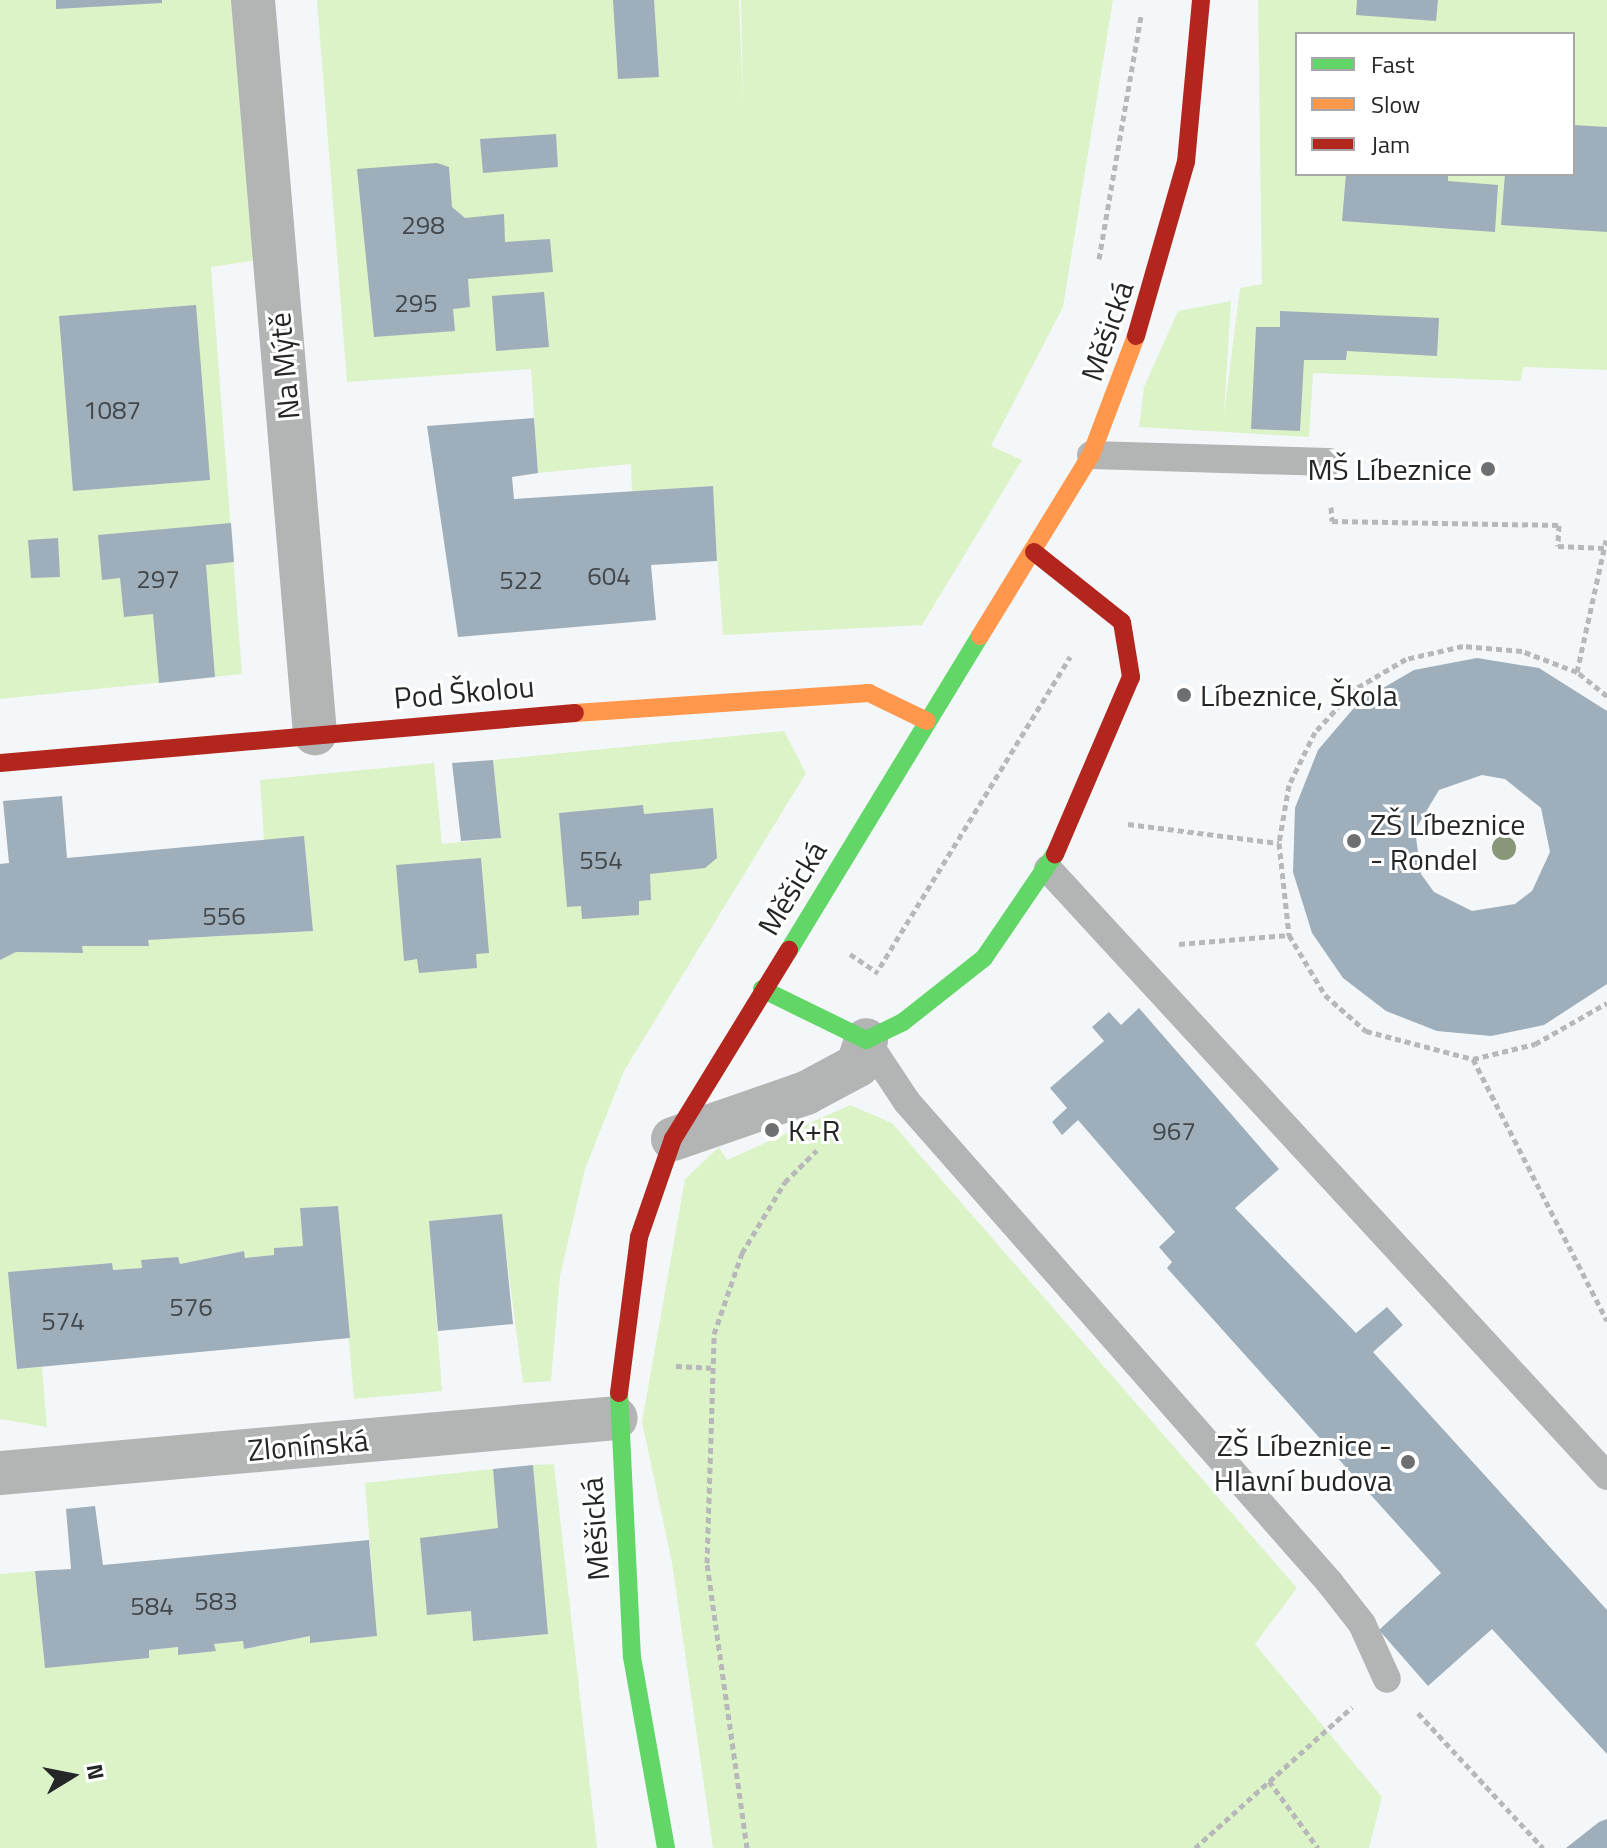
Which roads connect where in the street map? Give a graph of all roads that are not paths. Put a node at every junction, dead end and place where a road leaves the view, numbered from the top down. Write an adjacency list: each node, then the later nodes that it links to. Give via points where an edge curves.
1 (253, 0): 7 (street, Na Mýtě)
2 (1201, 0): 3 (street, Měšická, via 1186,162 1146,308)
3 (1091, 455): 4 (lane); 5 (street, Měšická)
4 (1329, 462)
5 (1034, 552): 6 (street, Měšická); 9 (street, via 1122,622 1131,677)
6 (927, 721): 7 (street, Pod Školou, via 869,693); 10 (street, Měšická)
7 (315, 733): 8 (street, Pod Školou)
8 (0, 763)
9 (1048, 869): 11 (street, via 984,958 903,1022); 15 (lane)
10 (762, 989): 11 (street); 12 (street, Měšická)
11 (866, 1040): 12 (street, via 858,1065 806,1093); 16 (lane, via 907,1102 1330,1583 1362,1624)
12 (673, 1139): 13 (street, Měšická, via 639,1237)
13 (616, 1418): 14 (street, Zlonínská); 17 (street, Měšická, via 632,1657)
14 (0, 1473)
15 (1607, 1476)
16 (1387, 1679)
17 (666, 1848)

